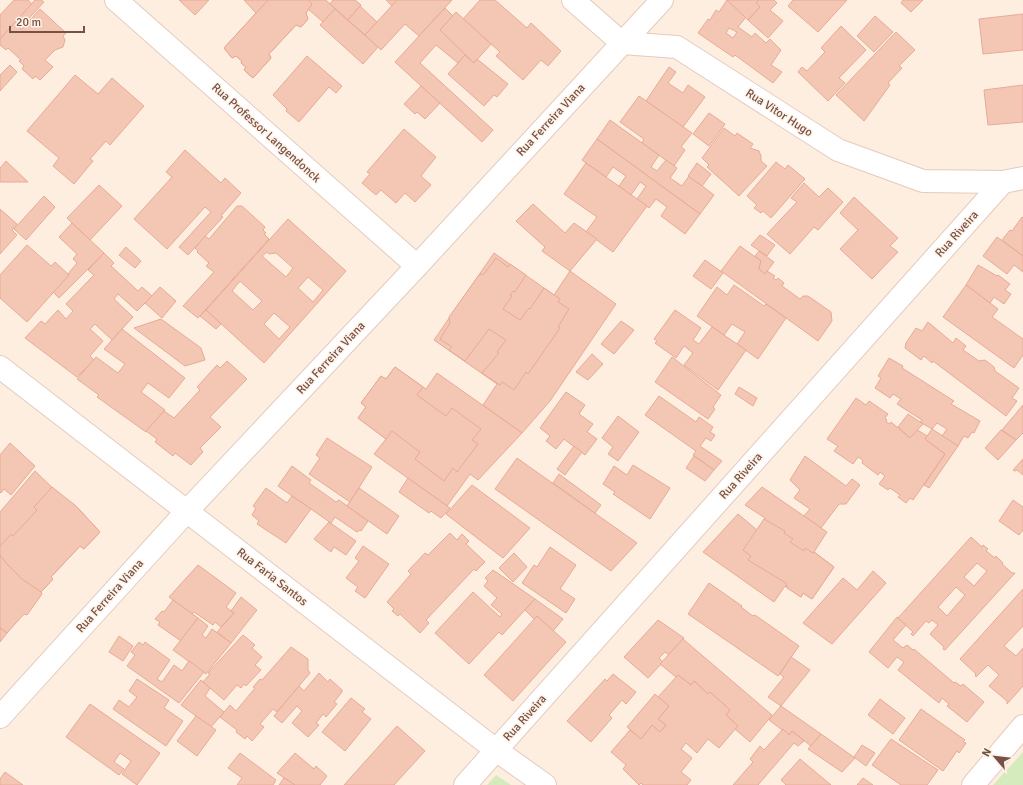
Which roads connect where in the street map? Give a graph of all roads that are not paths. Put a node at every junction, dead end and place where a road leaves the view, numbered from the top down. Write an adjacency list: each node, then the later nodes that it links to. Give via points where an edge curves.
1 (116, 0): 6 (street, Rua Professor Langendonck)
2 (573, 0): 4 (street)
3 (662, 0): 4 (street, Rua Ferreira Viana)
4 (622, 43): 5 (street, Rua Vitor Hugo, via 677,47 838,150 923,181); 6 (street, Rua Ferreira Viana)
5 (1013, 180): 11 (street, Rua Riveira)
6 (417, 266): 8 (street, Rua Ferreira Viana)
7 (0, 368): 8 (street, Rua Faria Santos)
8 (188, 511): 9 (street, Rua Ferreira Viana); 11 (street, Rua Faria Santos)
9 (0, 717)
10 (1023, 726): 14 (street)
11 (496, 750): 12 (street, Rua Riveira); 13 (street, Rua Faria Santos)
12 (465, 785)
13 (545, 785)
14 (973, 785)

